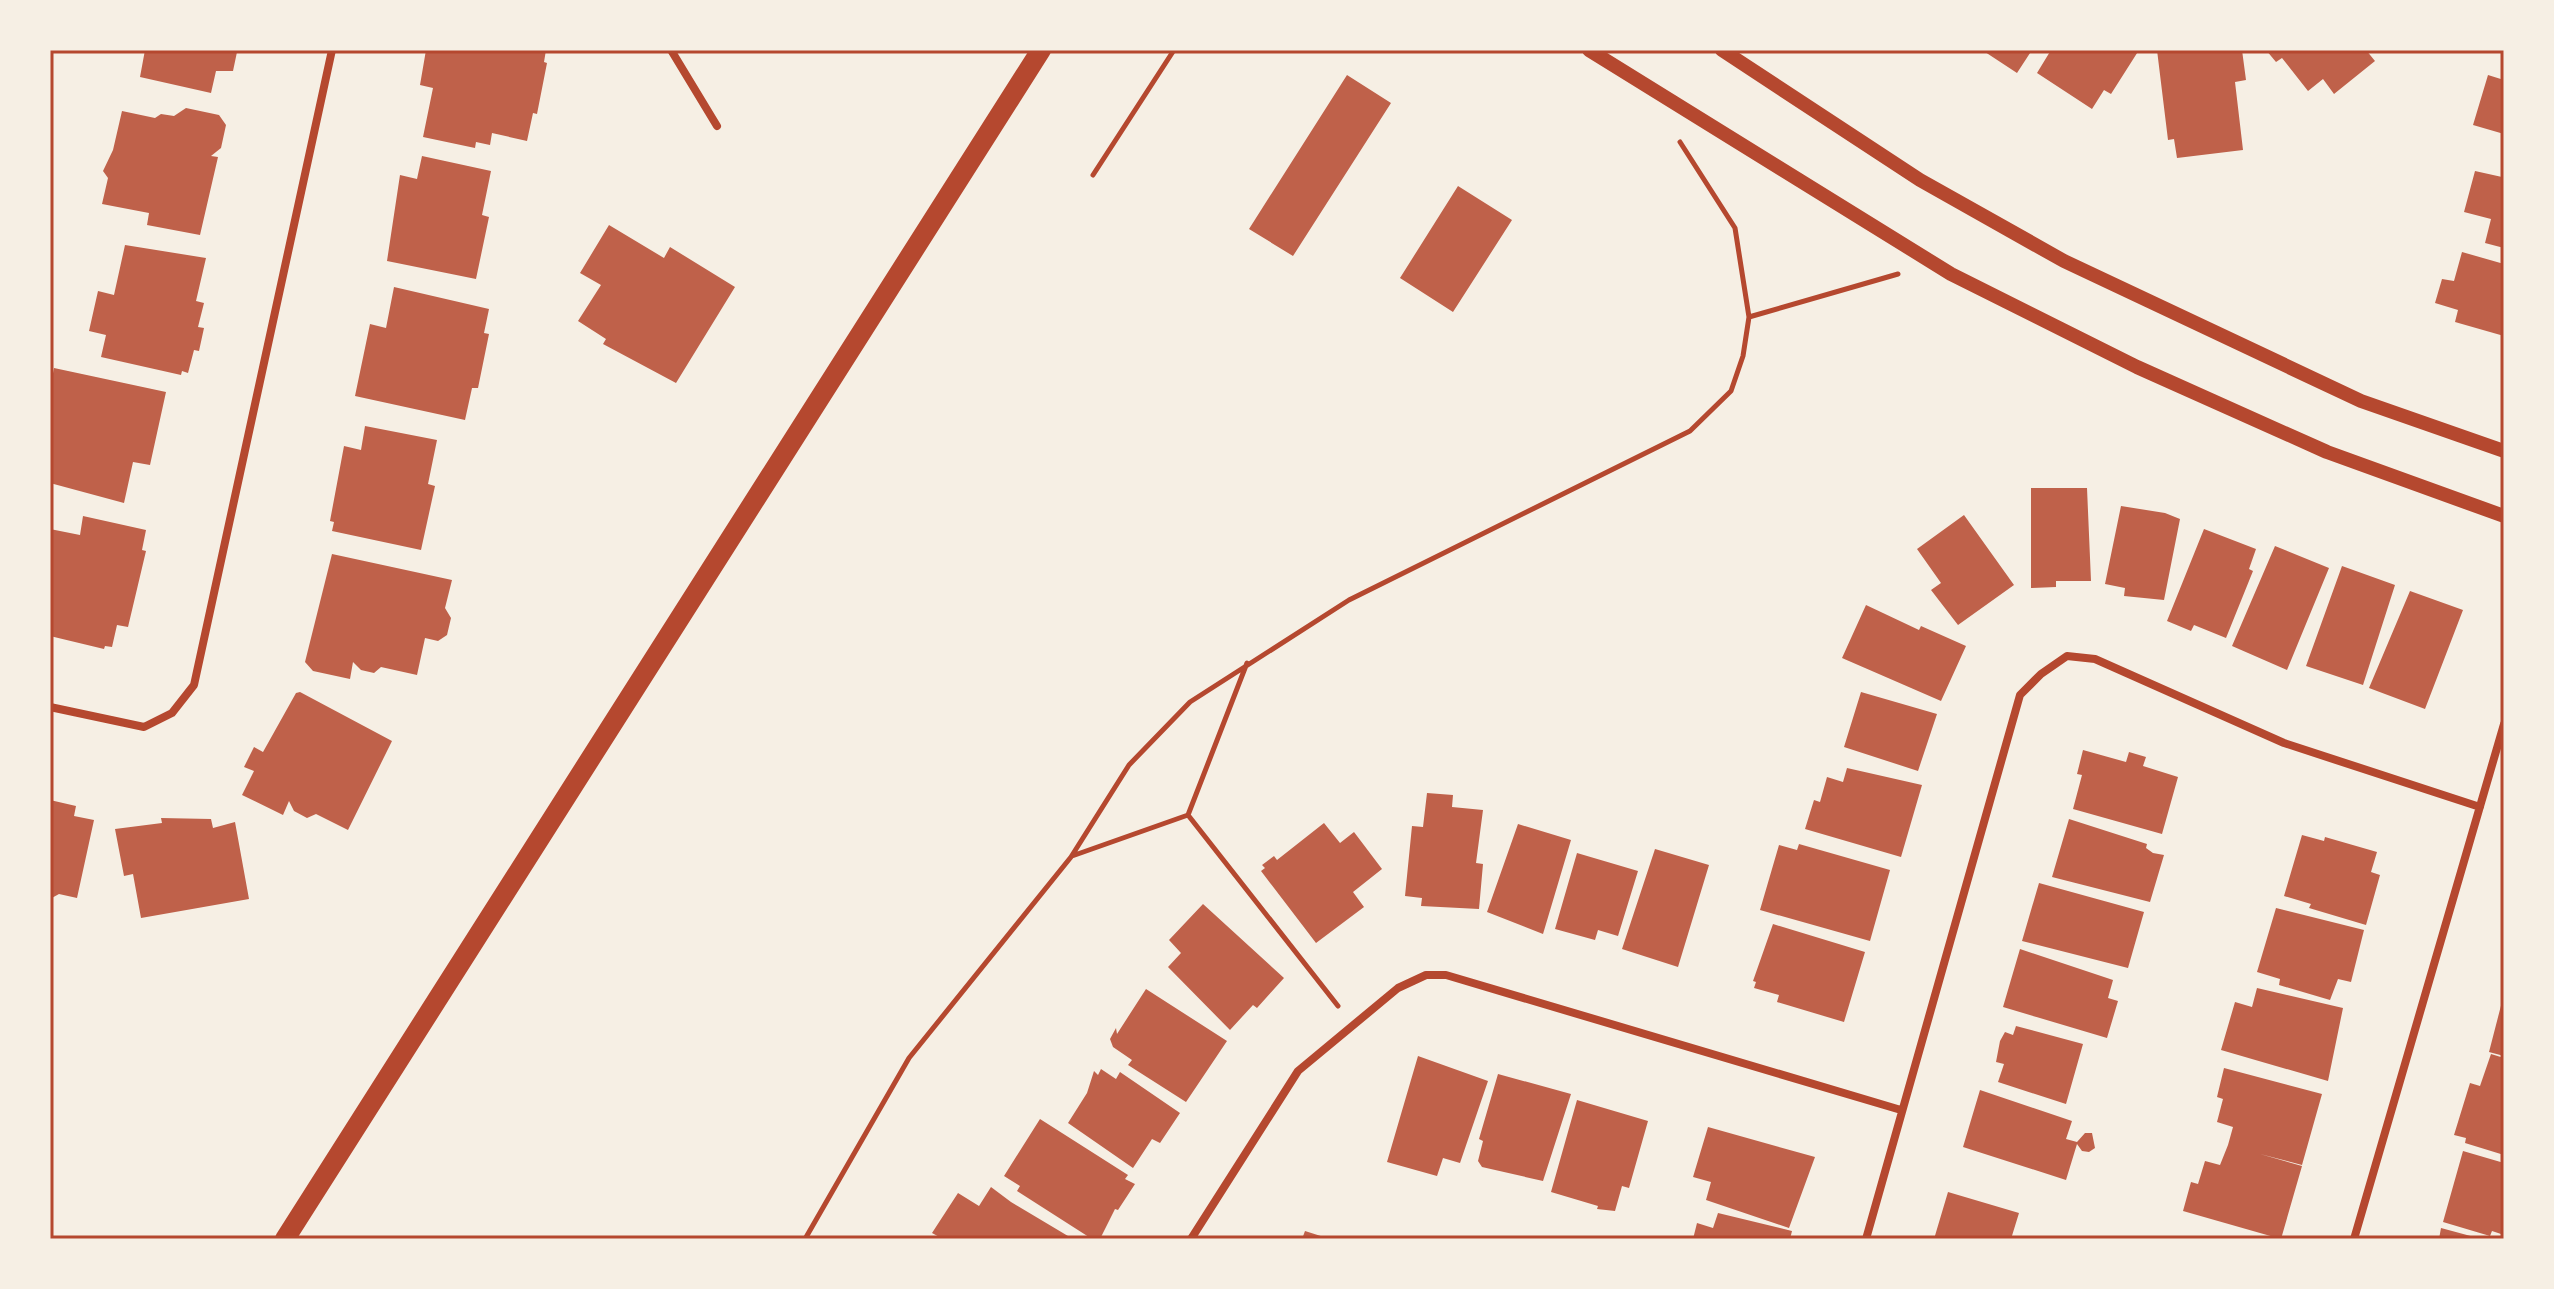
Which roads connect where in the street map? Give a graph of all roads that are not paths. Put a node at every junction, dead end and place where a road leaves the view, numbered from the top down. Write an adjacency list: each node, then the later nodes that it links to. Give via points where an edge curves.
1 (332, 50): 9 (street, via 194,685 172,713 144,727)
2 (671, 50): 6 (street)
3 (1041, 50): 13 (main road)
4 (1589, 50): 8 (street, via 1951,274 2137,367 2327,452)
5 (1722, 50): 7 (street, via 1920,180 2064,261 2361,401)
6 (717, 126)
7 (2504, 451)
8 (2504, 516)
9 (50, 707)
10 (2504, 724): 11 (street)
11 (2480, 807): 12 (street, via 2284,743 2095,659 2067,656 2020,695); 16 (street)
12 (1901, 1110): 14 (street, via 1446,975 1426,975 1398,988 1298,1071); 15 (street)
13 (285, 1239)
14 (1191, 1239)
15 (1866, 1239)
16 (2354, 1239)

